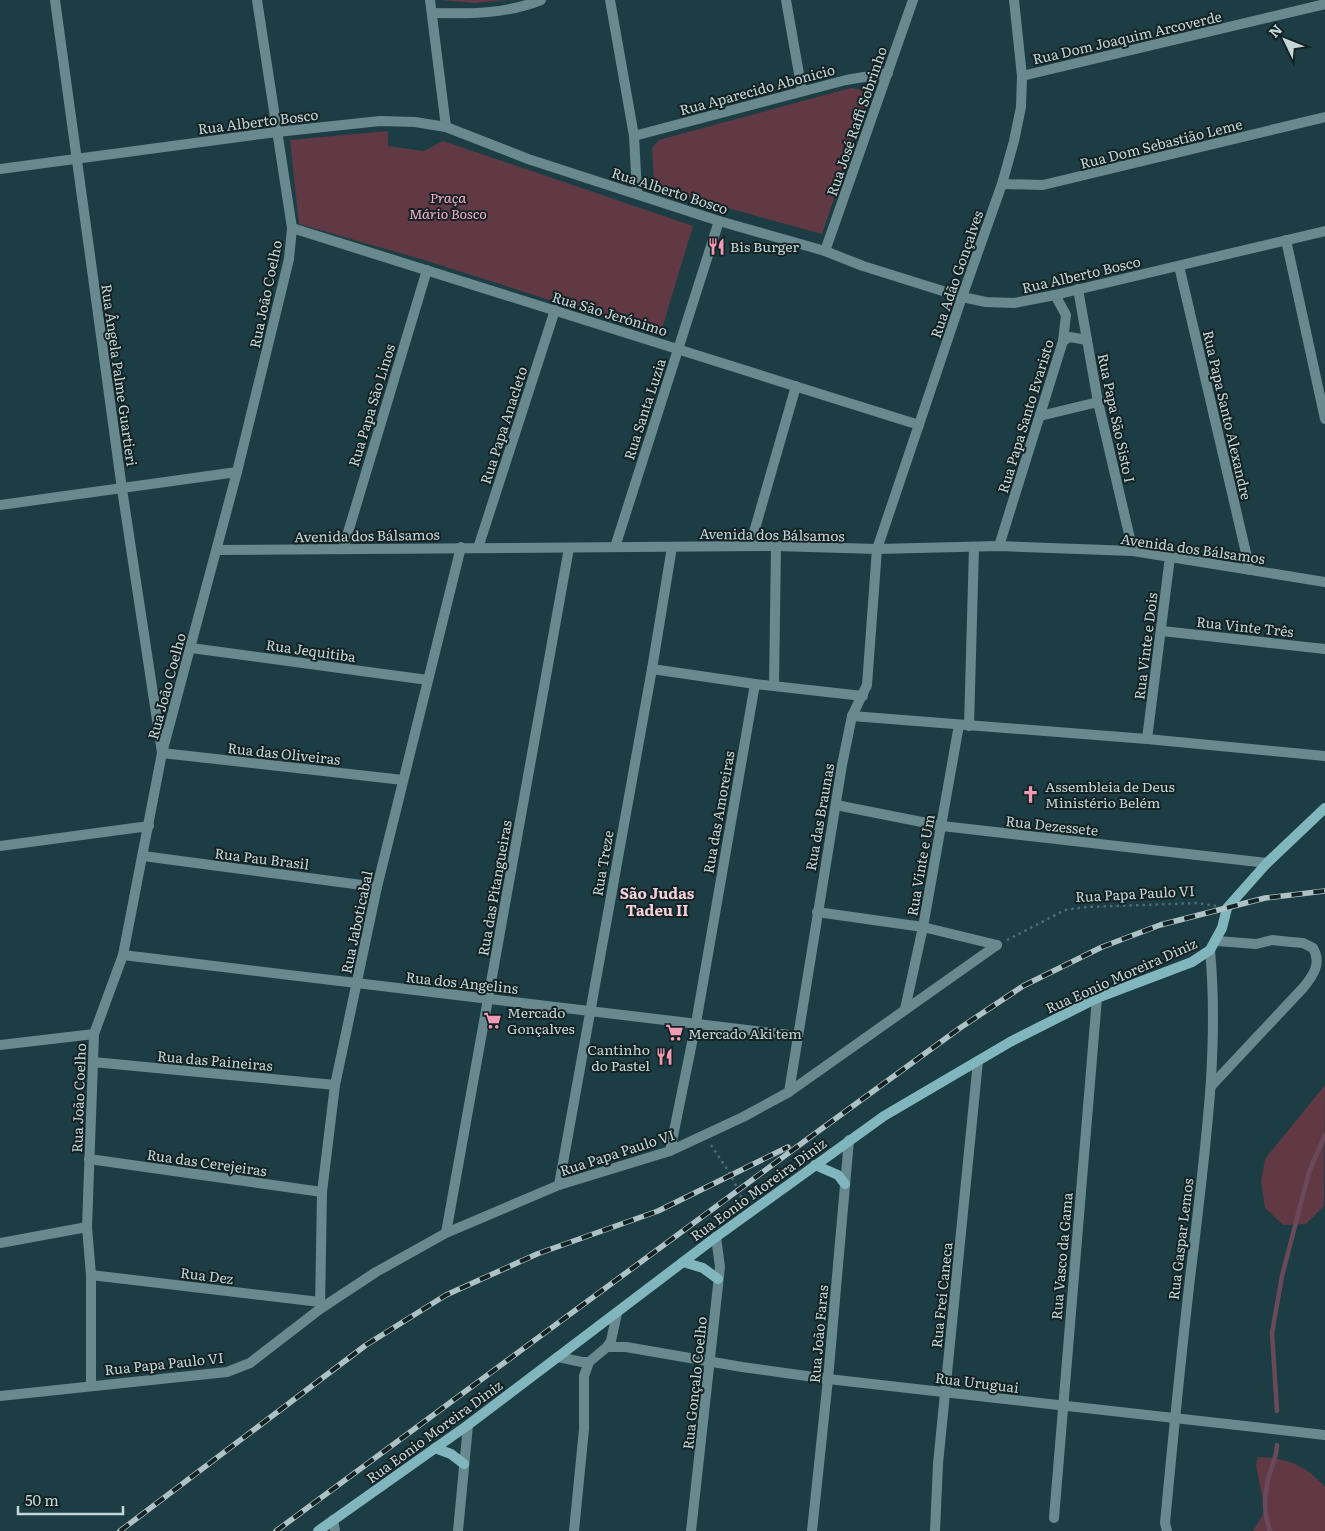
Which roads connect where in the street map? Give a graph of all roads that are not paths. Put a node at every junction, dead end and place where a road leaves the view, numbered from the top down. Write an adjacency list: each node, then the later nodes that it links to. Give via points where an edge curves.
1 (55, 0): 18 (street, Rua Ângela Palme Guartieri)
2 (257, 0): 16 (street, Rua João Coelho)
3 (430, 0): 10 (street)
4 (541, 0): 10 (street, via 480,14)
5 (610, 0): 17 (street)
6 (786, 0): 13 (street)
7 (913, 0): 11 (street, Rua José Raffi Sobrinho)
8 (1014, 0): 12 (street, Rua Adão Gonçalves)
9 (1325, 4): 12 (street, Rua Dom Joaquim Arcoverde)
10 (433, 13): 15 (street)
11 (888, 73): 13 (street, Rua Aparecido Abonicio); 26 (street, Rua José Raffi Sobrinho)
12 (1022, 76): 20 (street, Rua Adão Gonçalves, via 1021,107)
13 (802, 91): 17 (street, Rua Aparecido Abonicio)
14 (1325, 117): 20 (street, Rua Dom Sebastião Leme, via 1043,185)
15 (446, 127): 16 (street, Rua Alberto Bosco, via 380,121); 21 (street, Rua Alberto Bosco, via 528,160)
16 (277, 132): 18 (street, Rua Alberto Bosco); 23 (street, Rua João Coelho)
17 (634, 136): 21 (street)
18 (77, 159): 19 (street, Rua Alberto Bosco); 42 (street, Rua Ângela Palme Guartieri)
19 (0, 169)
20 (1002, 184): 31 (street, Rua Adão Gonçalves)
21 (637, 193): 22 (street, Rua Alberto Bosco)
22 (719, 221): 26 (street, Rua Alberto Bosco); 35 (street, Rua Santa Luzia)
23 (292, 228): 28 (street, Rua São Jerónimo); 41 (street, Rua João Coelho, via 289,259)
24 (1325, 231): 25 (street, Rua Alberto Bosco)
25 (1286, 240): 27 (street, Rua Alberto Bosco); 39 (street)
26 (825, 251): 31 (street, Rua Alberto Bosco)
27 (1179, 266): 29 (street, Rua Alberto Bosco); 58 (street, Rua Papa Santo Alexandre)
28 (427, 270): 32 (street, Rua São Jerónimo); 53 (street, Rua Papa São Linos)
29 (1078, 289): 30 (street, Rua Alberto Bosco); 33 (street, Rua Papa São Sisto I)
30 (1055, 295): 31 (street, Rua Alberto Bosco, via 1014,303); 34 (street, Rua Papa Santo Evaristo, via 1066,314)
31 (962, 297): 40 (street, Rua Adão Gonçalves)
32 (555, 310): 35 (street, Rua São Jerónimo); 51 (street, Rua Papa Anacleto)
33 (1087, 340): 34 (street, via 1070,337); 37 (street, Rua Papa São Sisto I)
34 (1063, 342): 38 (street, Rua Papa Santo Evaristo)
35 (678, 349): 36 (street, Rua São Jerónimo); 47 (street, Rua Santa Luzia)
36 (796, 386): 40 (street, Rua São Jerónimo); 44 (street)
37 (1098, 402): 38 (street); 56 (street, Rua Papa São Sisto I)
38 (1040, 416): 46 (street, Rua Papa Santo Evaristo)
39 (1325, 419)
40 (920, 425): 54 (street, Rua Adão Gonçalves)
41 (237, 472): 42 (street); 55 (street, Rua João Coelho)
42 (122, 489): 43 (street); 71 (street, Rua Ângela Palme Guartieri)
43 (0, 505)
44 (750, 546): 45 (street, Avenida dos Bálsamos); 48 (street, Avenida dos Bálsamos)
45 (776, 546): 54 (street, Avenida dos Bálsamos); 66 (street)
46 (999, 546): 49 (street, Avenida dos Bálsamos); 56 (street, Avenida dos Bálsamos)
47 (614, 547): 48 (street, Avenida dos Bálsamos); 52 (street, Avenida dos Bálsamos)
48 (672, 547): 63 (street, Rua Treze)
49 (974, 547): 54 (street, Avenida dos Bálsamos); 69 (street, Rua Vinte e Um)
50 (461, 548): 51 (street, Avenida dos Bálsamos); 53 (street, Avenida dos Bálsamos); 64 (street, Rua Jaboticabal)
51 (478, 548): 52 (street, Avenida dos Bálsamos)
52 (569, 548): 88 (street, Rua das Pitangueiras)
53 (343, 549): 55 (street, Avenida dos Bálsamos)
54 (877, 549): 67 (street, Rua das Braunas, via 867,685)
55 (217, 550): 61 (street, Rua João Coelho)
56 (1133, 552): 57 (street, Avenida dos Bálsamos)
57 (1170, 557): 58 (street, Avenida dos Bálsamos); 60 (street, Rua Vinte e Dois)
58 (1250, 570): 59 (street, Avenida dos Bálsamos)
59 (1325, 582)
60 (1162, 631): 62 (street, Rua Vinte Três); 70 (street, Rua Vinte e Dois)
61 (191, 648): 64 (street, Rua Jequitiba); 71 (street, Rua João Coelho)
62 (1325, 649)
63 (652, 669): 65 (street); 91 (street, Rua Treze)
64 (428, 680): 73 (street, Rua Jaboticabal)
65 (754, 684): 66 (street); 92 (street, Rua das Amoreiras)
66 (774, 685): 67 (street)
67 (863, 696): 68 (street, Rua das Braunas)
68 (852, 716): 69 (street); 74 (street, Rua das Braunas)
69 (964, 726): 70 (street); 77 (street, Rua Vinte e Um)
70 (1147, 739): 72 (street)
71 (162, 753): 73 (street, Rua das Oliveiras); 76 (street, Rua João Coelho)
72 (1325, 756)
73 (403, 780): 81 (street, Rua Jaboticabal)
74 (836, 805): 77 (street, Rua Dezessete); 82 (street, Rua das Braunas)
75 (1325, 808): 80 (main road)
76 (148, 826): 78 (street); 79 (street, Rua João Coelho)
77 (942, 826): 80 (street, Rua Dezessete); 83 (street, Rua Vinte e Um)
78 (0, 846)
79 (143, 856): 81 (street, Rua Pau Brasil); 86 (street, Rua João Coelho)
80 (1267, 863): 84 (main road, Rua Eonio Moreira Diniz, via 1227,908)
81 (377, 887): 87 (street, Rua Jaboticabal)
82 (817, 912): 83 (street); 94 (street, Rua das Braunas)
83 (923, 927): 90 (street, Rua Vinte e Um); 90 (street, Rua Papa Paulo VI, via 997,945)
84 (1217, 941): 85 (main road, Rua Eonio Moreira Diniz); 99 (street, via 1302,943 1314,948 1318,962 1308,982)
85 (1210, 950): 89 (main road, Rua Eonio Moreira Diniz, via 1192,962); 99 (street, Rua Gaspar Lemos, via 1214,989)
86 (123, 955): 87 (street, Rua dos Angelins); 93 (street, Rua João Coelho)
87 (356, 985): 88 (street, Rua dos Angelins); 98 (street, Rua Jaboticabal)
88 (488, 998): 91 (street, Rua dos Angelins); 109 (street, Rua das Pitangueiras)
89 (1097, 998): 96 (main road, Rua Eonio Moreira Diniz); 129 (street, Rua Vasco da Gama)
90 (905, 1009): 100 (street, Rua Papa Paulo VI)
91 (589, 1011): 92 (street, Rua dos Angelins); 106 (street, Rua Treze)
92 (696, 1023): 94 (street, Rua dos Angelins); 102 (street, Rua das Amoreiras)
93 (94, 1034): 95 (street); 97 (street, Rua João Coelho)
94 (798, 1036): 100 (street, Rua das Braunas)
95 (0, 1045)
96 (978, 1061): 101 (main road, Rua Eonio Moreira Diniz); 127 (street, Rua Frei Caneca)
97 (93, 1062): 98 (street, Rua das Paineiras); 103 (street, Rua João Coelho)
98 (335, 1085): 107 (street, Rua Jaboticabal)
99 (1212, 1085): 130 (street, Rua Gaspar Lemos)
100 (789, 1092): 102 (street, Rua Papa Paulo VI)
101 (849, 1140): 104 (main road, Rua Eonio Moreira Diniz); 105 (street, Rua João Faras)
102 (670, 1151): 106 (street, Rua Papa Paulo VI)
103 (89, 1159): 107 (street, Rua das Cerejeiras); 108 (street, Rua João Coelho)
104 (815, 1165): 105 (main road, via 838,1175); 110 (main road, Rua Eonio Moreira Diniz)
105 (845, 1184): 125 (street, Rua João Faras)
106 (559, 1185): 109 (street, Rua Papa Paulo VI)
107 (322, 1192): 115 (street, Rua Jaboticabal)
108 (87, 1227): 111 (street); 113 (street, Rua João Coelho)
109 (446, 1233): 115 (street, Rua Papa Paulo VI)
110 (716, 1238): 112 (main road, Rua Eonio Moreira Diniz); 114 (street, Rua Gonçalo Coelho, via 720,1267)
111 (0, 1243)
112 (683, 1262): 114 (main road, via 704,1268); 116 (main road, Rua Eonio Moreira Diniz)
113 (91, 1274): 115 (street, Rua Dez); 126 (street, Rua João Coelho)
114 (718, 1279): 123 (street, Rua Gonçalo Coelho)
115 (320, 1305): 126 (street, Rua Papa Paulo VI, via 250,1362 227,1372)
116 (617, 1313): 117 (street); 120 (main road, Rua Eonio Moreira Diniz)
117 (612, 1338): 118 (street); 119 (street)
118 (626, 1347): 119 (street); 123 (street, Rua Uruguai)
119 (607, 1348): 122 (street)
120 (558, 1357): 121 (street); 131 (main road, Rua Eonio Moreira Diniz)
121 (577, 1361): 122 (street); 124 (street)
122 (589, 1362): 124 (street)
123 (711, 1362): 125 (street, Rua Uruguai); 140 (street, Rua Gonçalo Coelho)
124 (584, 1376): 139 (street, via 584,1429)
125 (828, 1379): 127 (street, Rua Uruguai); 141 (street, Rua João Faras)
126 (91, 1385): 128 (street, Rua Papa Paulo VI)
127 (945, 1391): 129 (street, Rua Uruguai); 142 (street, Rua Frei Caneca)
128 (0, 1396)
129 (1062, 1407): 130 (street, Rua Uruguai); 135 (street, Rua Vasco da Gama)
130 (1174, 1418): 132 (street, Rua Uruguai); 143 (street, Rua Gaspar Lemos)
131 (468, 1425): 133 (main road, Rua Eonio Moreira Diniz); 134 (street)
132 (1325, 1435)
133 (435, 1448): 134 (main road); 136 (main road, Rua Eonio Moreira Diniz)
134 (464, 1464): 138 (street)
135 (1054, 1518)
136 (334, 1526): 137 (main road, Rua Eonio Moreira Diniz)
137 (318, 1531)
138 (458, 1531)
139 (574, 1531)
140 (691, 1531)
141 (812, 1531)
142 (935, 1531)
143 (1167, 1531)

